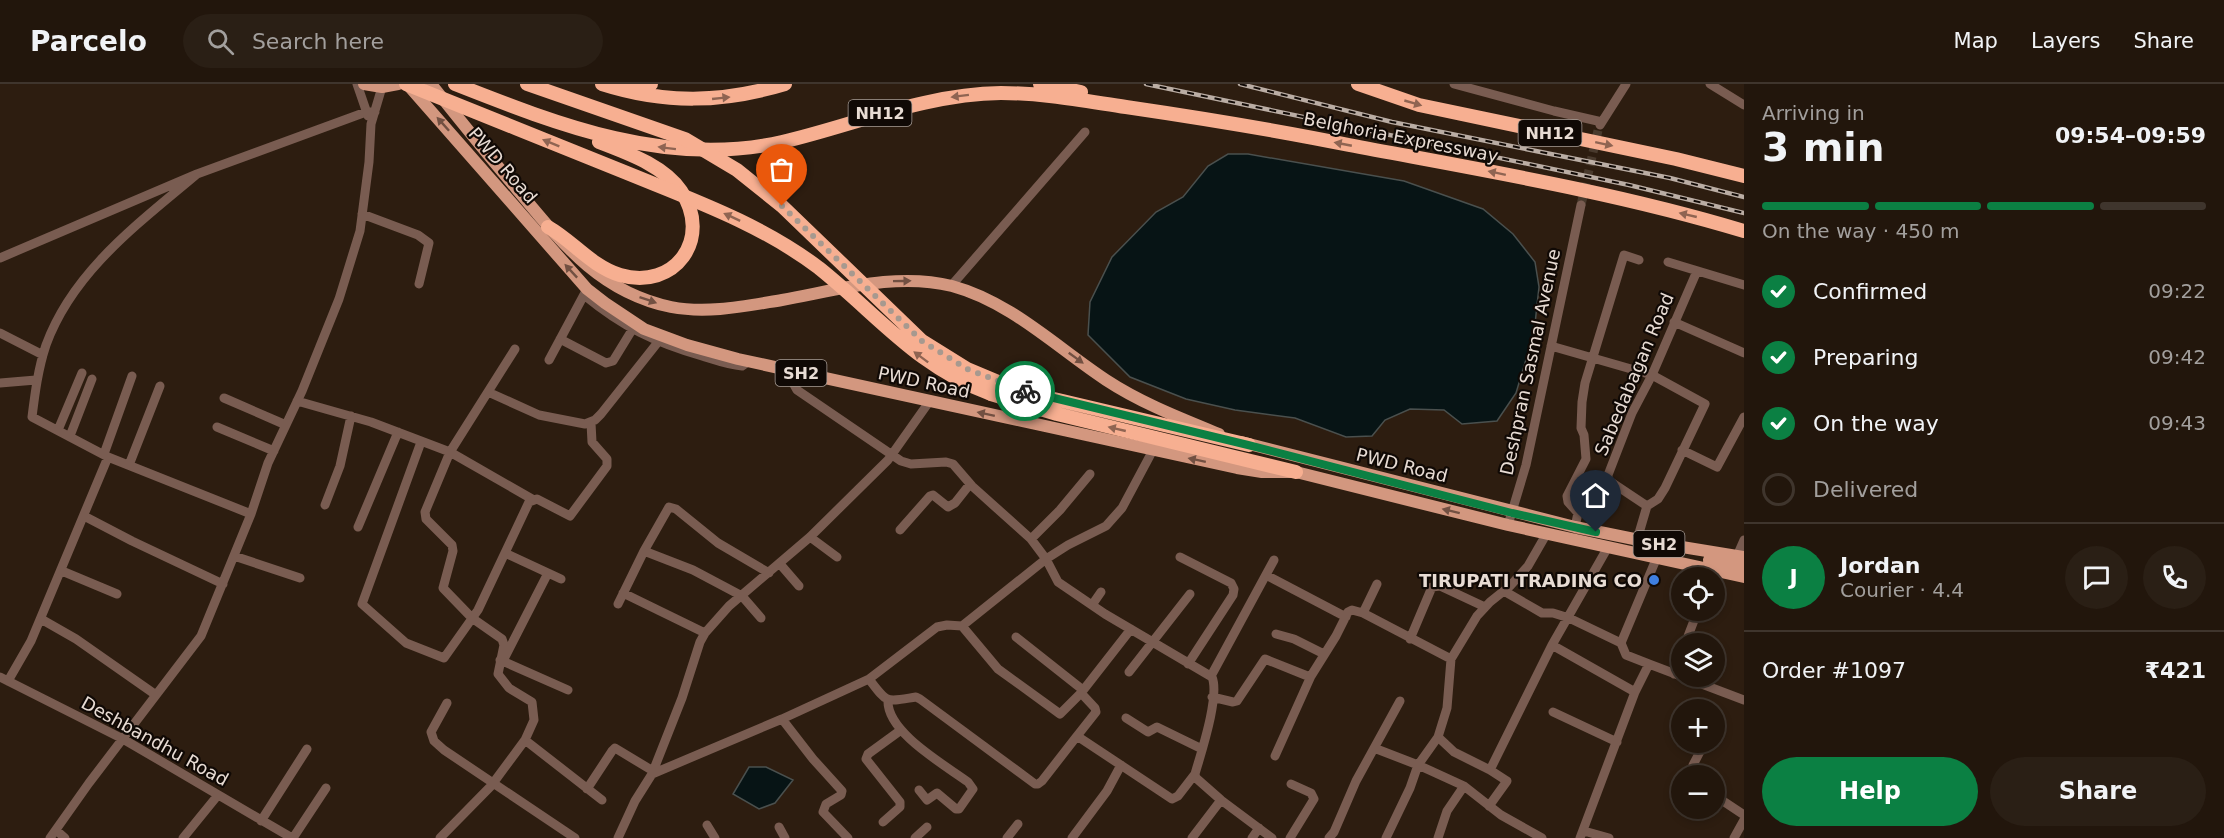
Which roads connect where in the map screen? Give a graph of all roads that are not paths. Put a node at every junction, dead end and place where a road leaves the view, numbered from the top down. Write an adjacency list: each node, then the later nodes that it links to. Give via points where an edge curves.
1 (357, 84): 19 (street)
2 (364, 84): 17 (main road)
3 (398, 84): 17 (main road)
4 (407, 84): 36 (main road, PWD Road / SH2, one-way to 4); 56 (highway, one-way to 4, bridge, via 966,385 923,358 819,268 757,229)
5 (431, 84): 27 (main road, PWD Road / SH2)
6 (455, 84): 20 (highway, NH12)
7 (527, 84): 56 (highway, bridge, via 685,139 722,160 782,206 922,341)
8 (602, 84): 11 (highway, one-way to 11, via 677,100 752,94)
9 (628, 84): 10 (highway)
10 (651, 84)
11 (785, 84)
12 (1040, 84): 21 (highway)
13 (1358, 84): 24 (highway, Belghoria Expressway / NH12, one-way to 24, via 1419,105)
14 (1454, 84): 15 (street, via 1601,124)
15 (1626, 84)
16 (1710, 84): 18 (street)
17 (382, 87): 19 (street)
18 (1744, 105)
19 (370, 112): 23 (street); 26 (street)
20 (539, 117): 21 (highway, NH12, one-way to 20, via 1037,95 968,95 910,105 781,142 701,151 637,144); 27 (highway, via 619,150 662,173 686,199 693,235 678,264 665,273 637,278 602,267)
21 (1197, 117): 28 (highway, Belghoria Expressway / NH12, one-way to 21, via 1622,199)
22 (1085, 132): 35 (street)
23 (197, 174): 29 (street); 45 (street, via 111,248 62,311)
24 (1744, 176)
25 (1581, 205): 42 (street, Deshpran Sasmal Avenue)
26 (362, 214): 33 (street, via 429,243); 59 (street, via 339,299)
27 (548, 226): 35 (main road, PWD Road / SH2, one-way to 35, via 601,278 634,295 671,307 738,308 882,281)
28 (1744, 231)
29 (0, 258)
30 (1639, 260): 46 (street, via 1624,255)
31 (1668, 262): 32 (street)
32 (1697, 271): 34 (street); 37 (street, Sabedabagan Road)
33 (419, 284)
34 (1744, 285)
35 (951, 286): 70 (main road, PWD Road / SH2, one-way to 70, via 1019,317 1126,393)
36 (586, 292): 38 (street, via 606,313); 40 (street); 41 (main road, PWD Road / SH2)
37 (1674, 322): 44 (street); 50 (street, Sabedabagan Road)
38 (632, 330): 40 (street, via 610,363); 41 (street)
39 (0, 333): 45 (street)
40 (560, 339): 47 (street)
41 (660, 339): 48 (main road, PWD Road / SH2); 63 (street)
42 (1551, 346): 46 (street); 86 (street, Deshpran Sasmal Avenue, via 1526,465)
43 (515, 349): 57 (street)
44 (1744, 353)
45 (43, 355): 53 (street)
46 (1593, 357): 50 (street); 88 (street, via 1582,402 1586,459 1567,496 1578,513)
47 (549, 360)
48 (786, 370): 60 (main road, PWD Road / SH2); 75 (street, via 797,390)
49 (82, 373): 66 (street)
50 (1652, 375): 72 (street, via 1705,404); 83 (street, Sabedabagan Road, via 1632,413 1608,475 1608,480)
51 (132, 376): 76 (street)
52 (92, 379): 68 (street)
53 (36, 380): 54 (street); 66 (street, via 32,417)
54 (0, 383)
55 (160, 386): 77 (street)
56 (994, 388): 70 (highway); 78 (highway, one-way to 56, via 1056,414)
57 (488, 392): 63 (street, via 539,415); 74 (street)
58 (224, 398): 64 (street)
59 (297, 401): 61 (street); 64 (street)
60 (929, 402): 71 (main road, PWD Road / SH2, one-way to 60); 75 (street)
61 (351, 416): 67 (street); 82 (street, via 340,466)
62 (1744, 417): 72 (street, via 1717,467)
63 (591, 423): 81 (street, via 592,442 607,459 607,466 573,514 567,516)
64 (286, 425): 73 (street)
65 (217, 427): 73 (street)
66 (58, 430): 68 (street)
67 (398, 432): 69 (street); 87 (street)
68 (70, 436): 76 (street)
69 (421, 442): 74 (street); 130 (street, via 362,604 406,643 444,658)
70 (1248, 445): 86 (main road, PWD Road / SH2)
71 (1153, 450): 78 (main road, PWD Road / SH2, one-way to 71, via 1245,469); 103 (street, via 1113,518 1096,532)
72 (1682, 450): 83 (street, via 1658,500)
73 (274, 451): 84 (street)
74 (450, 452): 81 (street); 130 (street, via 425,512 430,523 453,545 443,588)
75 (892, 454): 80 (street, via 911,464 953,464); 91 (street)
76 (106, 455): 77 (street); 85 (street)
77 (129, 465): 84 (street)
78 (1296, 472): 86 (main road, PWD Road / SH2, one-way to 78)
79 (1090, 474): 92 (street)
80 (970, 484): 89 (street, via 948,507 930,496); 92 (street)
81 (532, 499): 97 (street)
82 (325, 506)
83 (1647, 506): 93 (street)
84 (251, 514): 98 (street)
85 (84, 516): 108 (street); 116 (street)
86 (1510, 519): 88 (main road, PWD Road / SH2); 90 (main road, PWD Road / SH2)
87 (358, 527)
88 (1575, 528): 93 (main road, PWD Road / SH2)
89 (900, 531)
90 (1546, 534): 95 (main road, PWD Road / SH2); 119 (street, via 1528,566)
91 (810, 537): 99 (street); 105 (street)
92 (1031, 540): 103 (street)
93 (1638, 540): 102 (main road, PWD Road / SH2); 107 (main road, via 1666,552)
94 (1744, 540): 102 (street)
95 (1608, 547): 101 (main road, PWD Road / SH2); 132 (street)
96 (644, 551): 110 (street, via 666,510 672,507 718,543); 121 (street); 124 (street, via 693,570)
97 (505, 553): 109 (street); 130 (street)
98 (234, 556): 114 (street); 116 (street)
99 (837, 557)
100 (1180, 557): 146 (street, via 1231,583 1234,589)
101 (1657, 557): 106 (main road, PWD Road / SH2); 141 (street)
102 (1740, 557)
103 (1046, 559): 126 (street, via 1058,582); 134 (street)
104 (1274, 560): 111 (street)
105 (780, 564): 110 (street); 118 (street)
106 (1691, 567)
107 (1744, 567)
108 (62, 571): 122 (street); 133 (street)
109 (548, 573): 115 (street); 145 (street)
110 (769, 573): 124 (street)
111 (1266, 575): 129 (street); 150 (street)
112 (1725, 575): 113 (main road, PWD Road / SH2)
113 (1744, 577)
114 (300, 579)
115 (561, 579)
116 (223, 584): 158 (street, via 201,636)
117 (1377, 585): 128 (street)
118 (799, 586)
119 (1504, 591): 127 (street); 132 (street, via 1542,613)
120 (1101, 592): 126 (street)
121 (623, 593): 125 (street); 136 (street)
122 (117, 594)
123 (1190, 594): 140 (street)
124 (742, 596): 131 (street); 136 (street)
125 (618, 604)
126 (1092, 605): 135 (street)
127 (1485, 607): 139 (street, via 1440,586 1432,588); 144 (street)
128 (1364, 613): 129 (street, via 1350,610); 139 (street)
129 (1346, 617): 143 (street)
130 (472, 618): 145 (street, via 502,639)
131 (761, 618)
132 (1569, 618): 141 (street); 142 (street)
133 (40, 619): 152 (street, via 31,641); 158 (street)
134 (962, 626): 153 (street, via 937,627); 156 (street, via 998,669 1056,713 1063,713)
135 (1131, 629): 140 (street); 156 (street)
136 (705, 633): 180 (street)
137 (1276, 634): 143 (street)
138 (1016, 637): 156 (street)
139 (1410, 639): 144 (street)
140 (1154, 642): 146 (street); 148 (street)
141 (1621, 643): 147 (street, via 1626,655)
142 (1552, 645): 157 (street); 179 (street)
143 (1324, 654): 151 (street)
144 (1451, 659): 169 (street, via 1447,708)
145 (502, 660): 155 (street); 171 (street, via 498,674 501,681 532,702 534,720)
146 (1188, 664): 150 (street)
147 (1649, 664): 149 (street); 157 (street)
148 (1129, 672)
149 (1671, 673)
150 (1211, 676): 159 (street)
151 (1310, 677): 159 (street, via 1265,659 1237,701); 176 (street)
152 (4, 679): 170 (street, Deshbandhu Road)
153 (869, 679): 160 (street); 166 (street)
154 (1709, 687): 161 (street)
155 (568, 690)
156 (1082, 692): 168 (street, via 1096,712)
157 (1635, 692): 172 (street)
158 (156, 695): 170 (street)
159 (1212, 697): 175 (street)
160 (888, 700): 167 (street); 168 (street, via 920,699 1038,784)
161 (1744, 700)
162 (1400, 701): 173 (street)
163 (447, 703): 182 (street, via 431,737 444,750)
164 (1554, 712): 172 (street)
165 (1126, 718): 175 (street, via 1148,732 1157,727)
166 (782, 719): 180 (street); 212 (street, via 842,791 826,804 824,812)
167 (901, 730): 187 (street, via 973,786 959,809 937,793 927,800); 195 (street, via 866,759 900,804)
168 (1077, 736): 177 (street)
169 (1438, 737): 178 (street); 179 (street, via 1454,752)
170 (123, 739): 188 (street, Deshbandhu Road); 201 (street)
171 (525, 740): 182 (street); 186 (street)
172 (1617, 742): 202 (street)
173 (1374, 748): 178 (street); 220 (street)
174 (307, 749): 194 (street)
175 (1202, 749): 181 (street)
176 (1275, 756)
177 (1121, 765): 181 (street, via 1172,799); 215 (street)
178 (1418, 765): 184 (street); 221 (street)
179 (1490, 770): 192 (street, via 1507,781)
180 (652, 773): 186 (street, via 615,748); 209 (street)
181 (1194, 774): 190 (street)
182 (494, 782): 207 (street); 208 (street)
183 (1291, 784): 219 (street, via 1311,793 1314,799)
184 (1464, 786): 192 (street); 222 (street, via 1447,811)
185 (326, 788): 206 (street)
186 (587, 789): 189 (street)
187 (919, 790)
188 (218, 795): 194 (street, Deshbandhu Road); 205 (street)
189 (602, 800)
190 (1221, 800): 200 (street); 216 (street)
191 (1725, 802): 193 (street)
192 (1489, 806): 203 (street)
193 (1744, 815): 225 (street)
194 (261, 821): 206 (street, Deshbandhu Road)
195 (883, 822)
196 (1018, 824): 214 (street)
197 (706, 825): 210 (street)
198 (779, 827): 211 (street)
199 (927, 827): 213 (street)
200 (1259, 828): 217 (street); 218 (street)
201 (53, 834): 204 (street)
202 (1582, 835): 224 (street)
203 (1532, 836): 223 (street)
204 (65, 838)
205 (183, 838)
206 (292, 838)
207 (440, 838)
208 (575, 838)
209 (618, 838)
210 (715, 838)
211 (785, 838)
212 (848, 838)
213 (915, 838)
214 (1007, 838)
215 (1072, 838)
216 (1191, 838)
217 (1252, 838)
218 (1272, 838)
219 (1290, 838)
220 (1329, 838)
221 (1386, 838)
222 (1437, 838)
223 (1542, 838)
224 (1609, 838)
225 (1734, 838)

